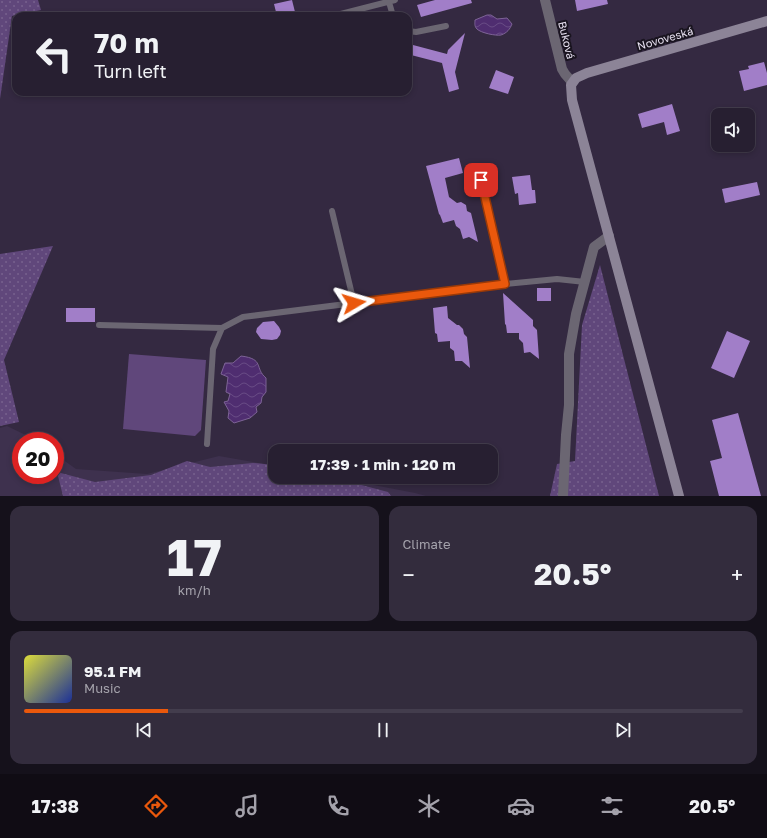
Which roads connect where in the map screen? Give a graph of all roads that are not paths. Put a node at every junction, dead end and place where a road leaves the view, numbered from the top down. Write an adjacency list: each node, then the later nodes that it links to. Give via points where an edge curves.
1 (545, 0): 8 (street, Buková, via 560,64)
2 (392, 1): 3 (lane); 4 (lane)
3 (349, 12)
4 (393, 12)
5 (767, 21): 8 (street, Novoveská, via 587,73)
6 (446, 26): 7 (lane)
7 (412, 32)
8 (572, 82): 11 (street, via 572,100)
9 (481, 180): 13 (lane)
10 (332, 211): 14 (lane)
11 (609, 236): 12 (street, via 594,247); 19 (street)
12 (585, 282): 13 (lane, via 557,279); 18 (street, via 569,354 569,405)
13 (505, 284): 14 (lane)
14 (354, 303): 16 (lane, via 243,317)
15 (99, 325): 16 (lane)
16 (222, 328): 17 (lane, via 213,349)
17 (207, 444)
18 (563, 496)
19 (679, 496)

